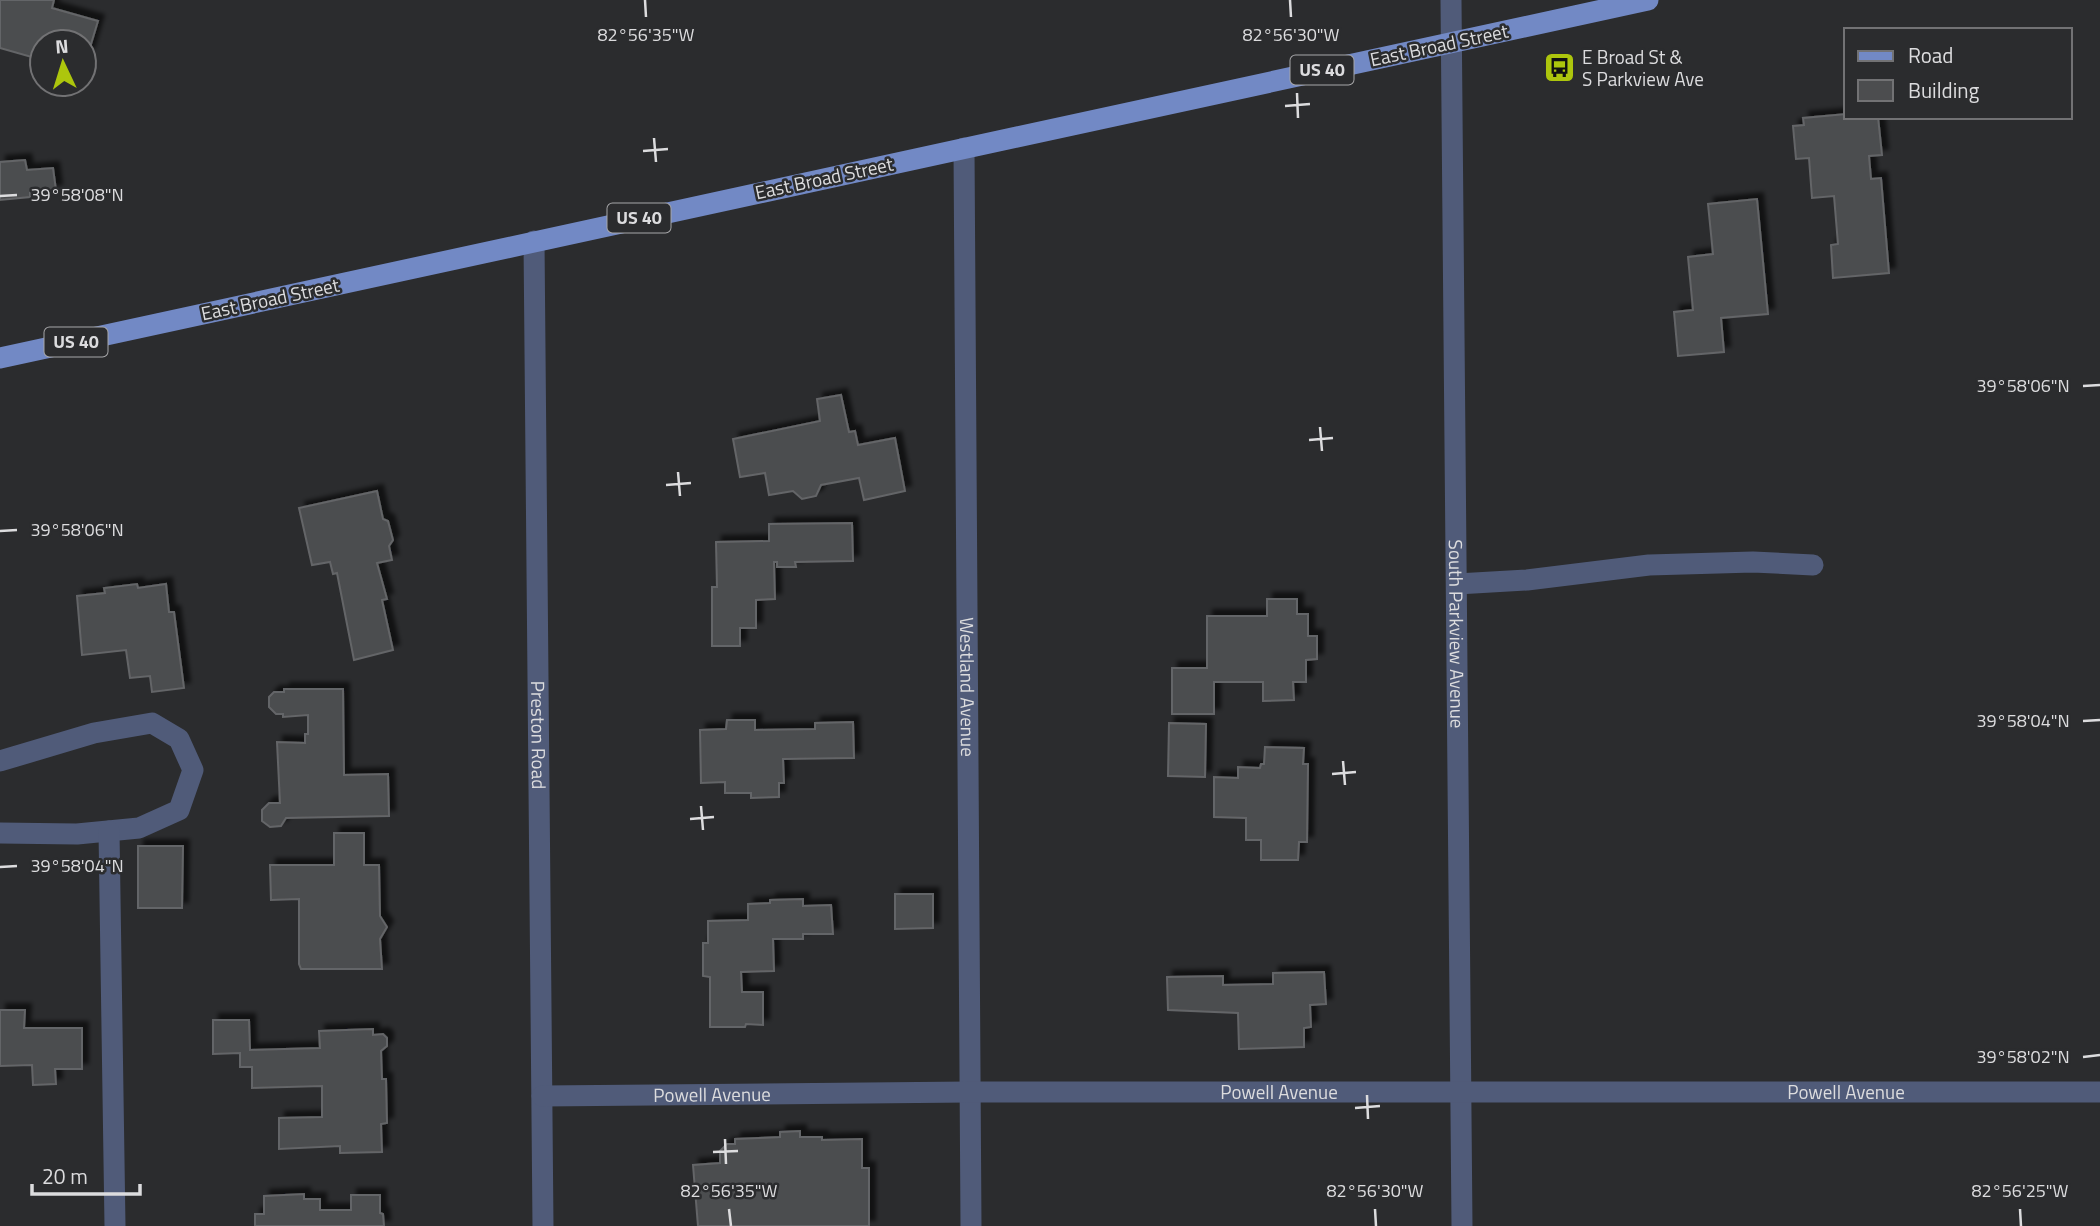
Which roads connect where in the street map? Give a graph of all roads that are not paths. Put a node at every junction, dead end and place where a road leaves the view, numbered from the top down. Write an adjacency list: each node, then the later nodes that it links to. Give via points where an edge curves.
1 (1451, 0): 3 (street, South Parkview Avenue)
2 (1648, 0): 3 (main road, East Broad Street / US 40)
3 (1453, 42): 4 (main road, East Broad Street / US 40); 8 (street, South Parkview Avenue)
4 (964, 148): 5 (main road, East Broad Street / US 40); 12 (street, Westland Avenue)
5 (534, 241): 6 (main road, East Broad Street / US 40); 15 (street, Preston Road)
6 (0, 358)
7 (1813, 565): 8 (street, via 1649,565)
8 (1457, 584): 14 (street, South Parkview Avenue)
9 (0, 761): 10 (street, via 94,733 152,723 179,739 192,770 179,810 139,828)
10 (108, 831): 11 (street); 16 (street)
11 (0, 833)
12 (969, 1092): 14 (street, Powell Avenue); 15 (street, Powell Avenue); 18 (street, Westland Avenue)
13 (2100, 1092): 14 (street, Powell Avenue)
14 (1461, 1093): 19 (street, South Parkview Avenue)
15 (542, 1096): 17 (street, Preston Road)
16 (115, 1226)
17 (543, 1226)
18 (971, 1226)
19 (1462, 1226)

